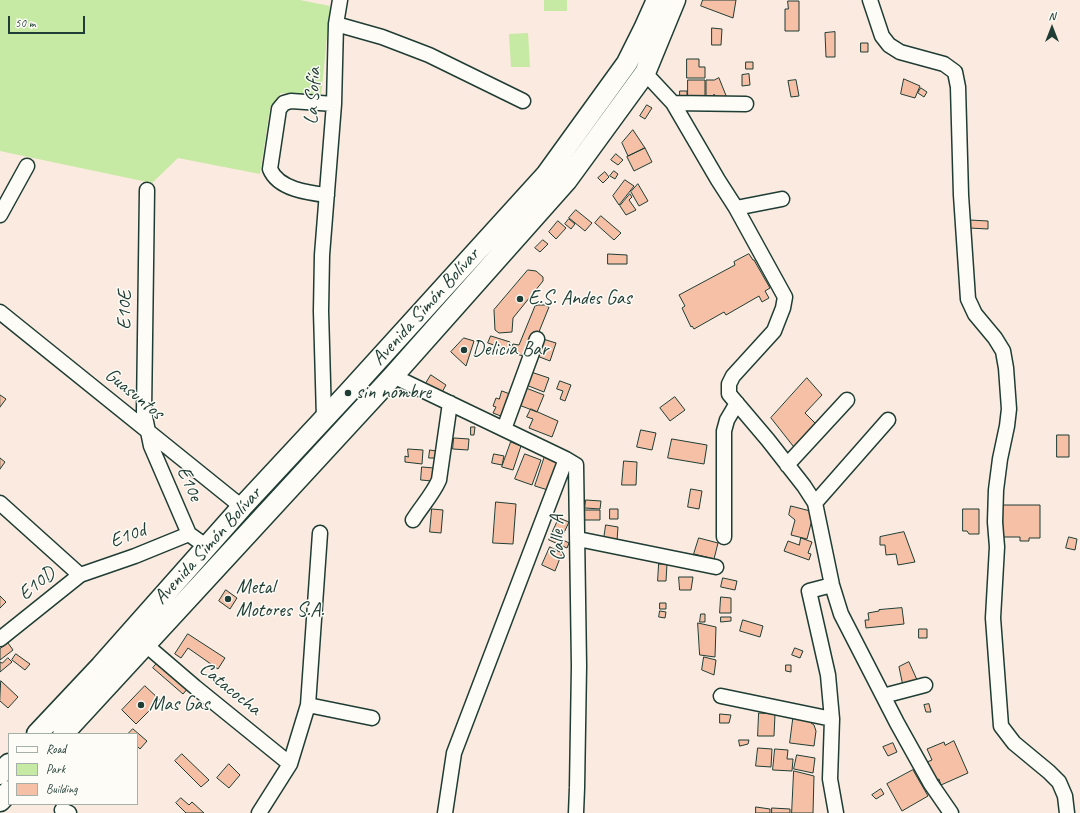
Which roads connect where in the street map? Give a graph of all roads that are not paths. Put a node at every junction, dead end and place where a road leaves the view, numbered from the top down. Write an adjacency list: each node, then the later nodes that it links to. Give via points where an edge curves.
1 (340, 0): 5 (street, La Sofía)
2 (657, 0): 23 (highway, Avenida Simón Bolívar, via 627,64 546,175)
3 (675, 0): 6 (highway, Avenida Simón Bolívar)
4 (870, 0): 61 (street, via 882,36 889,45 900,52 944,64 955,72 958,87 961,195 968,299 975,314 1003,351 1009,409 996,490 995,522 997,547 993,618 1001,726 1014,743 1059,782 1065,796)
5 (336, 24): 7 (street, via 382,37 429,56); 9 (street, La Sofía)
6 (645, 73): 8 (street); 19 (highway, Avenida Simón Bolívar, via 567,180)
7 (524, 101)
8 (673, 103): 10 (street); 15 (street)
9 (334, 104): 13 (street, La Sofía); 13 (street, via 291,101 284,103 279,109 270,169 278,182 309,193)
10 (746, 104)
11 (27, 166): 16 (street)
12 (147, 190): 26 (street, E10E, via 144,412)
13 (327, 195): 23 (street, La Sofía, via 321,311)
14 (782, 200): 15 (street)
15 (736, 208): 22 (street, via 785,297 774,331 733,376 729,384 729,394)
16 (0, 216)
17 (0, 312): 26 (street, Guasuntos)
18 (537, 339): 25 (street)
19 (393, 376): 21 (street, Calle A); 42 (highway, Avenida Simón Bolívar)
20 (847, 400): 28 (street)
21 (450, 403): 25 (street, Calle A); 32 (street, via 438,480)
22 (737, 403): 28 (street); 35 (street, via 726,420 724,431)
23 (324, 418): 31 (highway, Avenida Simón Bolívar)
24 (888, 420): 30 (street)
25 (504, 429): 27 (street, Calle A)
26 (146, 430): 31 (street, Guasuntos); 34 (street, E10e)
27 (566, 459): 36 (street, Calle A, via 576,466 577,472); 57 (street, via 454,753)
28 (787, 465): 30 (street)
29 (0, 503): 39 (street)
30 (815, 503): 40 (street)
31 (242, 507): 37 (highway, Avenida Simón Bolívar)
32 (413, 520)
33 (320, 533): 46 (street)
34 (189, 534): 37 (street, E10e); 39 (street, E10d)
35 (724, 537)
36 (578, 540): 38 (street); 58 (street, Calle A)
37 (207, 547): 49 (highway, Avenida Simón Bolívar)
38 (716, 567)
39 (80, 575): 41 (street, E10D)
40 (832, 585): 45 (street, via 841,614); 48 (street, via 809,591 828,675)
41 (0, 639)
42 (146, 645): 50 (highway, Avenida Simón Bolívar); 51 (street, Catacocha)
43 (925, 685): 45 (street)
44 (721, 696): 48 (street)
45 (883, 696): 60 (street, via 931,784)
46 (308, 705): 47 (street); 51 (street)
47 (372, 718)
48 (832, 719): 59 (street, via 830,779)
49 (38, 733)
50 (64, 733)
51 (290, 764): 56 (street)
52 (8, 765): 53 (highway)
53 (0, 774)
54 (8, 792): 55 (highway)
55 (0, 801)
56 (259, 813)
57 (445, 813)
58 (576, 813)
59 (836, 813)
60 (951, 813)
61 (1067, 813)

